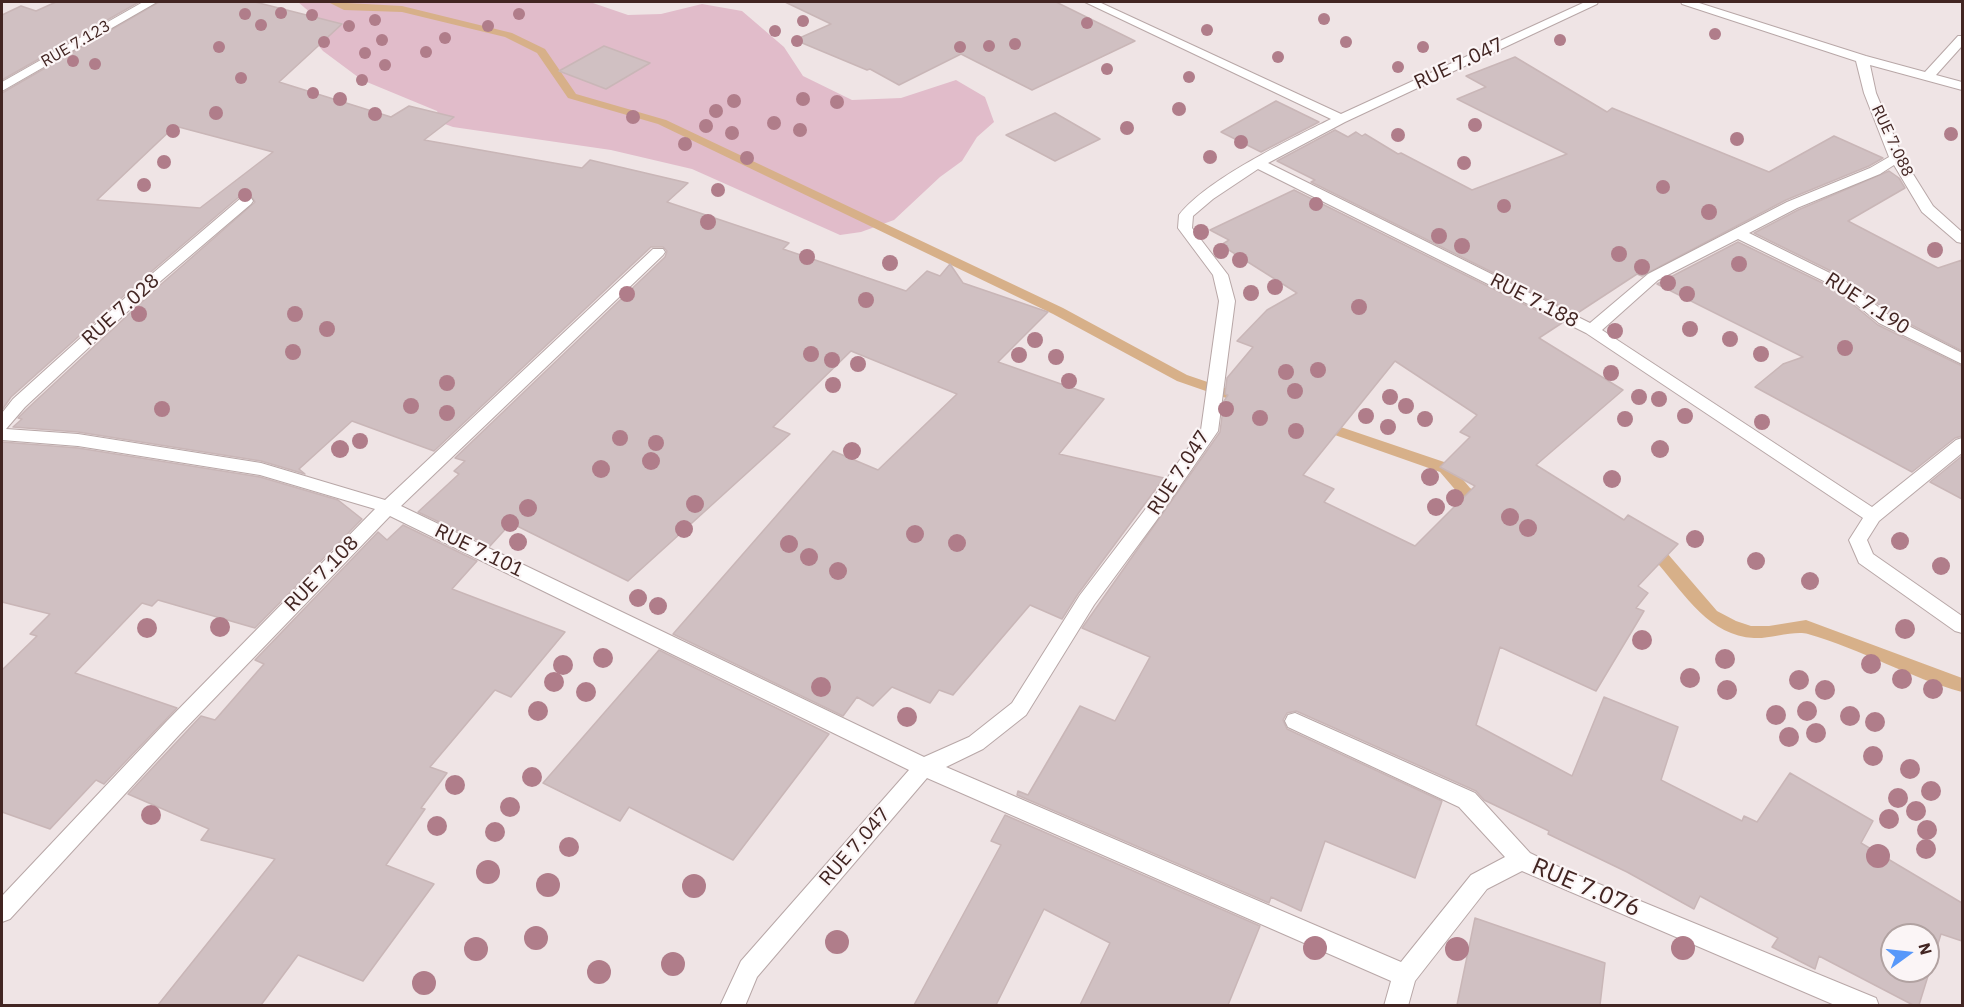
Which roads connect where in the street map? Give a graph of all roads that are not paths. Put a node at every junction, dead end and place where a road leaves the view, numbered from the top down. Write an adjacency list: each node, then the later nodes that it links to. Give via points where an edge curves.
1 (151, 2): 9 (street, RUE 7.123)
2 (1091, 2): 10 (street)
3 (1593, 2): 10 (street, RUE 7.047)
4 (1689, 2): 6 (street)
5 (1962, 39): 7 (street)
6 (1862, 59): 7 (street); 11 (street, RUE 7.088, via 1870,93)
7 (1928, 77): 8 (street)
8 (1962, 86)
9 (2, 87)
10 (1341, 119): 12 (street, RUE 7.047)
11 (1896, 158): 14 (street, RUE 7.188); 15 (street, RUE 7.088, via 1927,209)
12 (1259, 164): 17 (street, RUE 7.188); 26 (street, RUE 7.047, via 1186,215 1185,228 1220,275 1227,301 1209,431 1087,600 1019,709 976,743)
13 (246, 201): 19 (street, RUE 7.028, via 19,403)
14 (1738, 233): 17 (street, RUE 7.188, via 1653,277); 18 (street, RUE 7.190, via 1839,283 1885,320)
15 (1962, 239)
16 (658, 252): 22 (street, RUE 7.108)
17 (1592, 330): 23 (street)
18 (1962, 359)
19 (2, 424)
20 (2, 434): 22 (street, RUE 7.101, via 89,442 261,469)
21 (1962, 444): 23 (street)
22 (388, 507): 26 (street, RUE 7.101); 28 (street, RUE 7.108, via 173,728)
23 (1873, 516): 24 (street, via 1858,540 1866,558)
24 (1962, 626)
25 (1295, 721): 27 (street, RUE 7.076, via 1467,800)
26 (924, 767): 29 (street, RUE 7.101); 30 (street, RUE 7.047, via 749,969)
27 (1522, 860): 29 (street, via 1479,882); 32 (street, RUE 7.076)
28 (2, 912)
29 (1405, 975): 31 (street)
30 (732, 1005)
31 (1396, 1005)
32 (1867, 1005)

